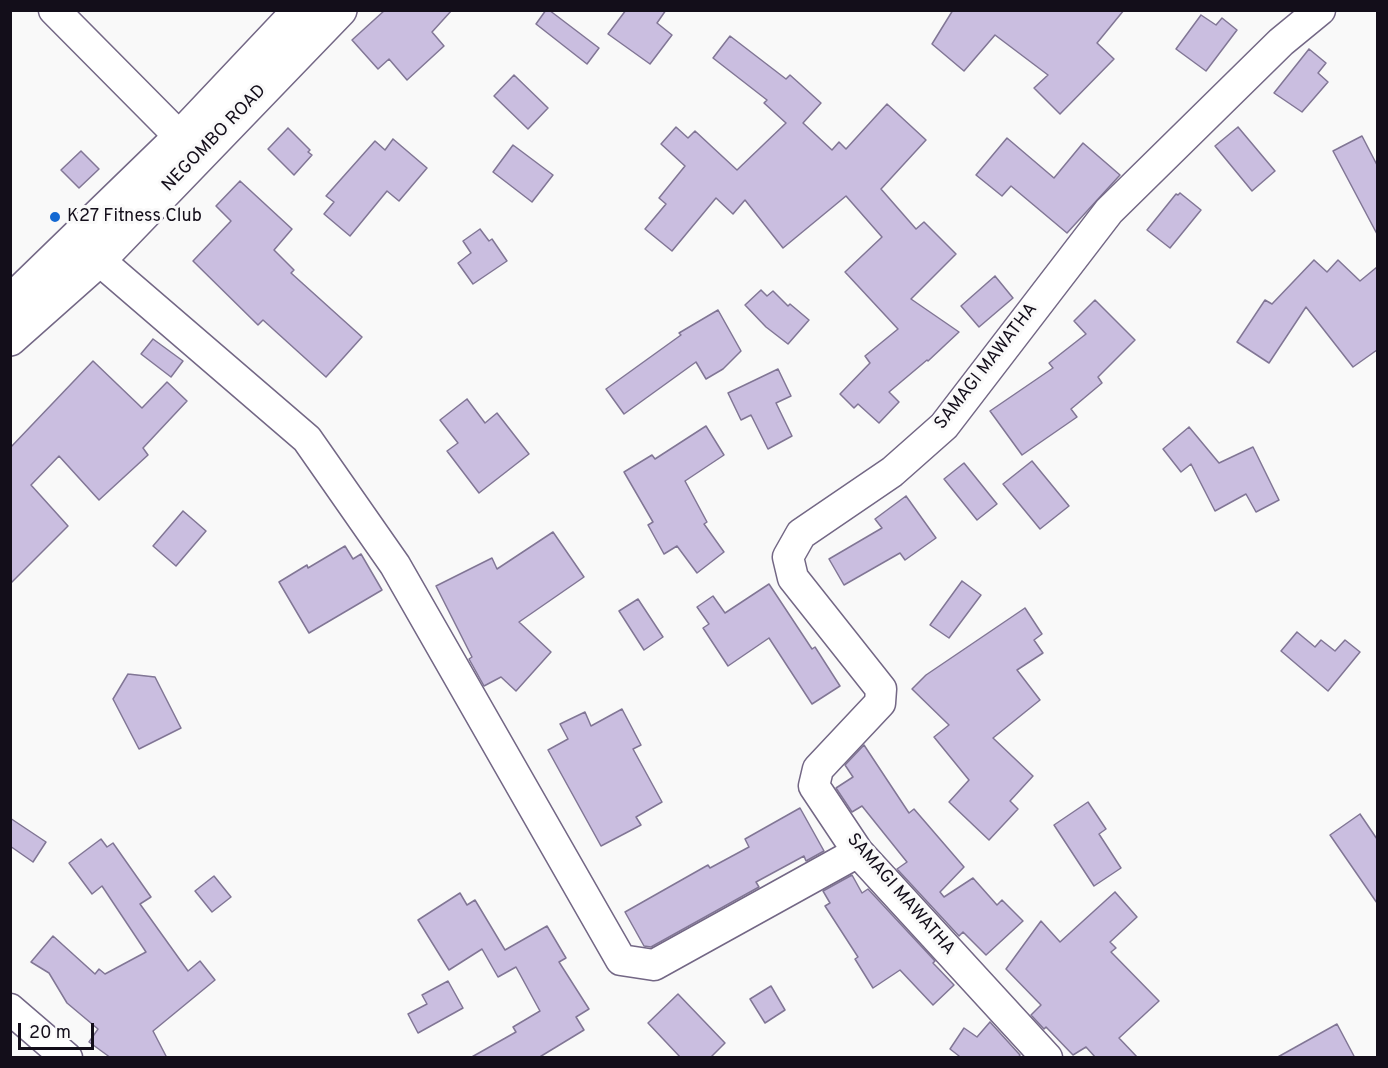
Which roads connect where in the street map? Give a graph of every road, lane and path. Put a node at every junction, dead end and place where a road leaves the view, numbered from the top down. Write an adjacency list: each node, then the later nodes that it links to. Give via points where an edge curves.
1 (54, 10): 5 (street)
2 (300, 10): 5 (highway, NEGOMBO ROAD)
3 (340, 10): 6 (highway, NEGOMBO ROAD)
4 (1320, 10): 9 (street, SAMAGI MAWATHA, via 1281,42 1109,211 944,426 892,472 801,534 788,557 793,578 881,689 880,702 818,769 814,786)
5 (180, 137): 7 (highway, NEGOMBO ROAD)
6 (99, 260): 8 (highway, NEGOMBO ROAD); 9 (street, via 307,439 395,566 621,960 654,965)
7 (10, 302)
8 (10, 339)
9 (858, 852): 12 (street, SAMAGI MAWATHA)
10 (10, 1009): 11 (street)
11 (67, 1058)
12 (1047, 1058)

